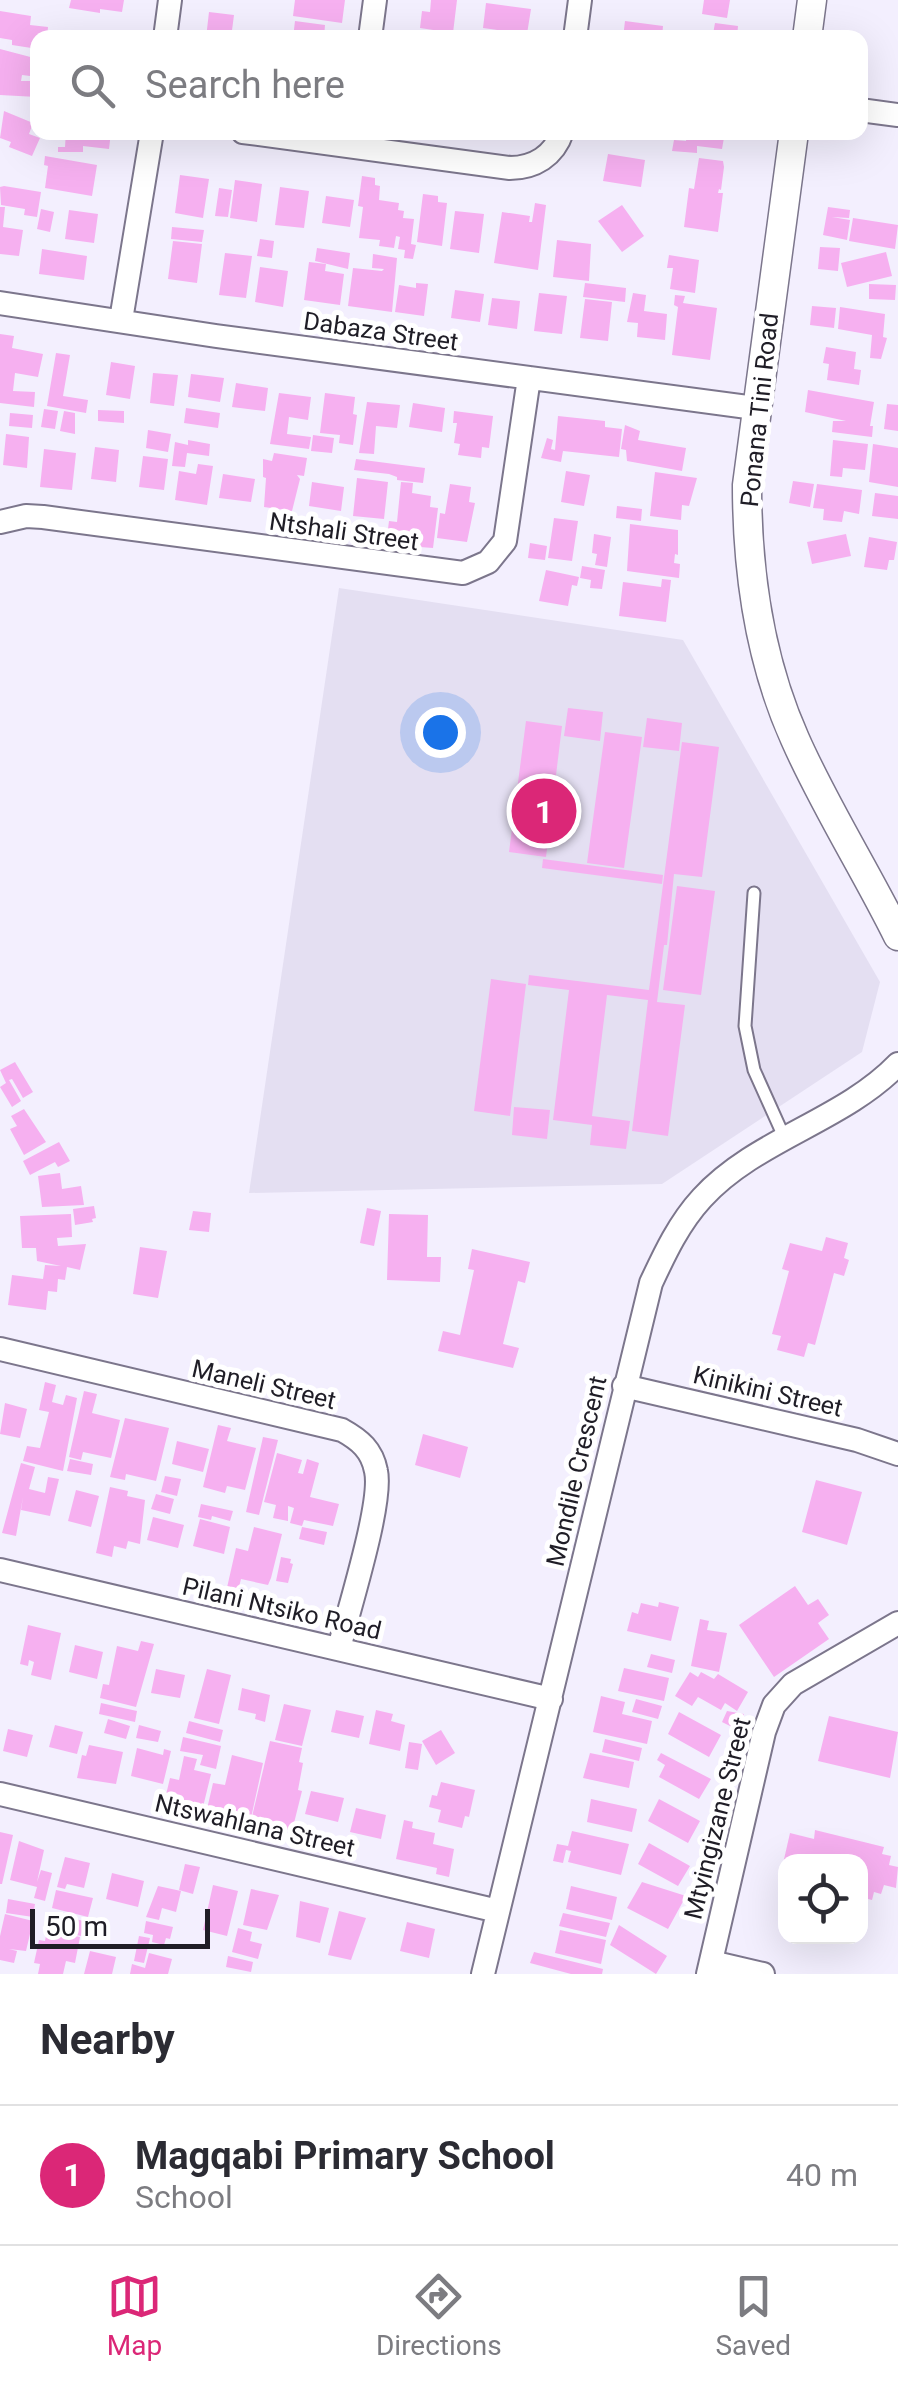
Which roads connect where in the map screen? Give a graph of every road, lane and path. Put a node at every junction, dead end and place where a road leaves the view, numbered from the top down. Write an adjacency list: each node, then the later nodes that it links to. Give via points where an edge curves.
1 (170, 0): 5 (street)
2 (375, 0): 6 (street)
3 (580, 0): 7 (street)
4 (812, 0): 8 (street)
5 (166, 30)
6 (371, 30)
7 (576, 30)
8 (808, 30)
9 (868, 111): 10 (street)
10 (898, 115)
11 (151, 140): 16 (street)
12 (356, 140): 13 (street, via 521,168 543,159)
13 (558, 140)
14 (793, 140): 18 (street, Ponana Tini Road)
15 (0, 304): 16 (street, Dabaza Street)
16 (121, 320): 17 (street, Dabaza Street)
17 (529, 378): 18 (street, Dabaza Street); 19 (street, Ntshali Street, via 505,541 488,562 463,573 43,516)
18 (756, 408): 21 (street, Ponana Tini Road, via 747,537 770,669 795,739)
19 (0, 522)
20 (754, 894): 25 (lane, via 745,1026 754,1070)
21 (890, 906): 22 (street, Ponana Tini Road)
22 (898, 936)
23 (898, 1064): 24 (street, Mondile Crescent)
24 (888, 1082): 25 (street, Mondile Crescent)
25 (785, 1139): 27 (street, Mondile Crescent, via 732,1172 672,1239 651,1284)
26 (0, 1349): 31 (street, Maneli Street, via 342,1430 366,1446 377,1473 376,1503)
27 (624, 1386): 28 (street, Kinikini Street); 32 (street, Mondile Crescent)
28 (898, 1454)
29 (0, 1570): 31 (street, Pilani Ntsiko Road)
30 (898, 1623): 35 (street, Mtyingizane Street, via 793,1684 774,1705)
31 (339, 1649): 32 (street, Pilani Ntsiko Road)
32 (552, 1699): 34 (street, Mondile Crescent)
33 (0, 1794): 34 (street, Ntswahlana Street)
34 (498, 1911): 36 (street, Mondile Crescent)
35 (710, 1968): 37 (street)
36 (483, 1974)
37 (763, 1974)

